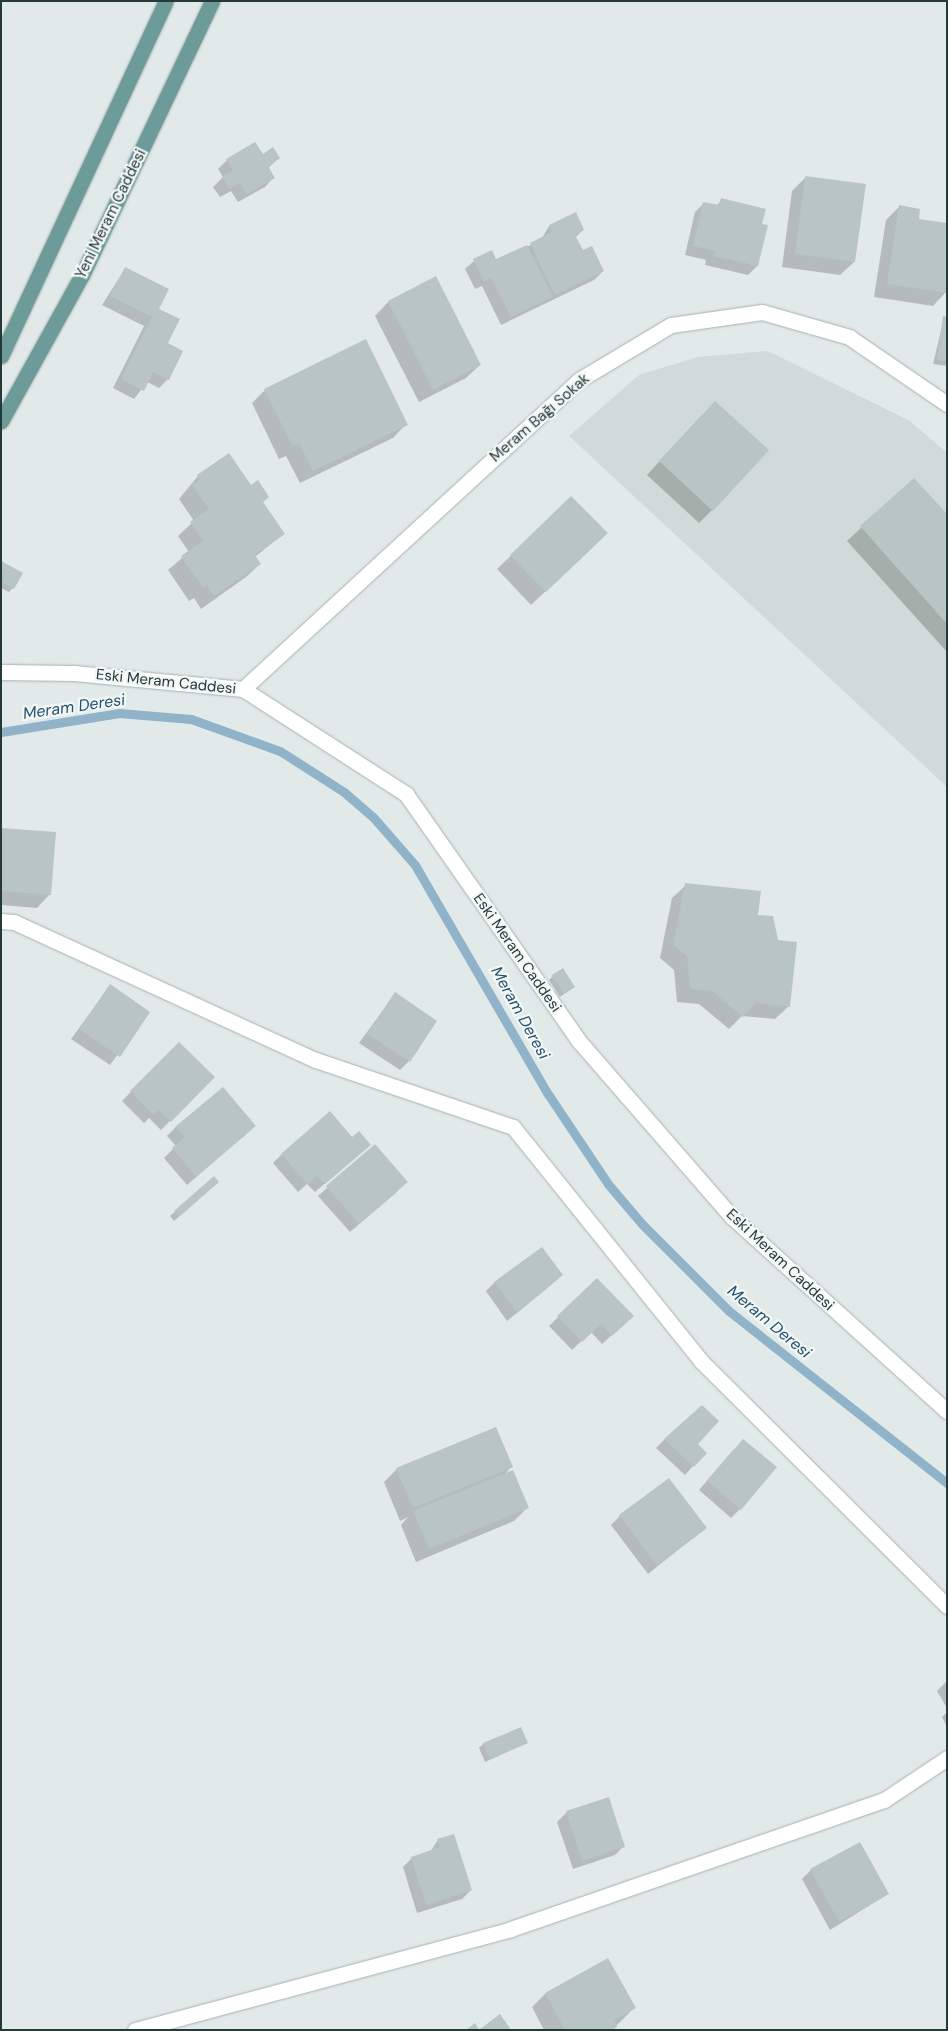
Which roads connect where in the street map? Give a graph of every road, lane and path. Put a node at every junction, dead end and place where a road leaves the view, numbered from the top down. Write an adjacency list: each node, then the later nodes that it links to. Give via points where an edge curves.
1 (166, 1): 3 (main road)
2 (212, 1): 5 (main road, Yeni Meram Caddesi, via 82,275)
3 (1, 356)
4 (947, 404): 7 (street, Meram Bağı Sokak, via 849,337 762,312 671,325 579,380)
5 (1, 422)
6 (1, 672): 7 (street, Eski Meram Caddesi, via 74,673)
7 (243, 689): 9 (street, Eski Meram Caddesi, via 406,794 578,1040 726,1210)
8 (1, 921): 10 (street, via 14,922 316,1060 513,1127 701,1361)
9 (947, 1411)
10 (947, 1606)
11 (947, 1758): 12 (street, via 884,1800 511,1929)
12 (136, 2030)

